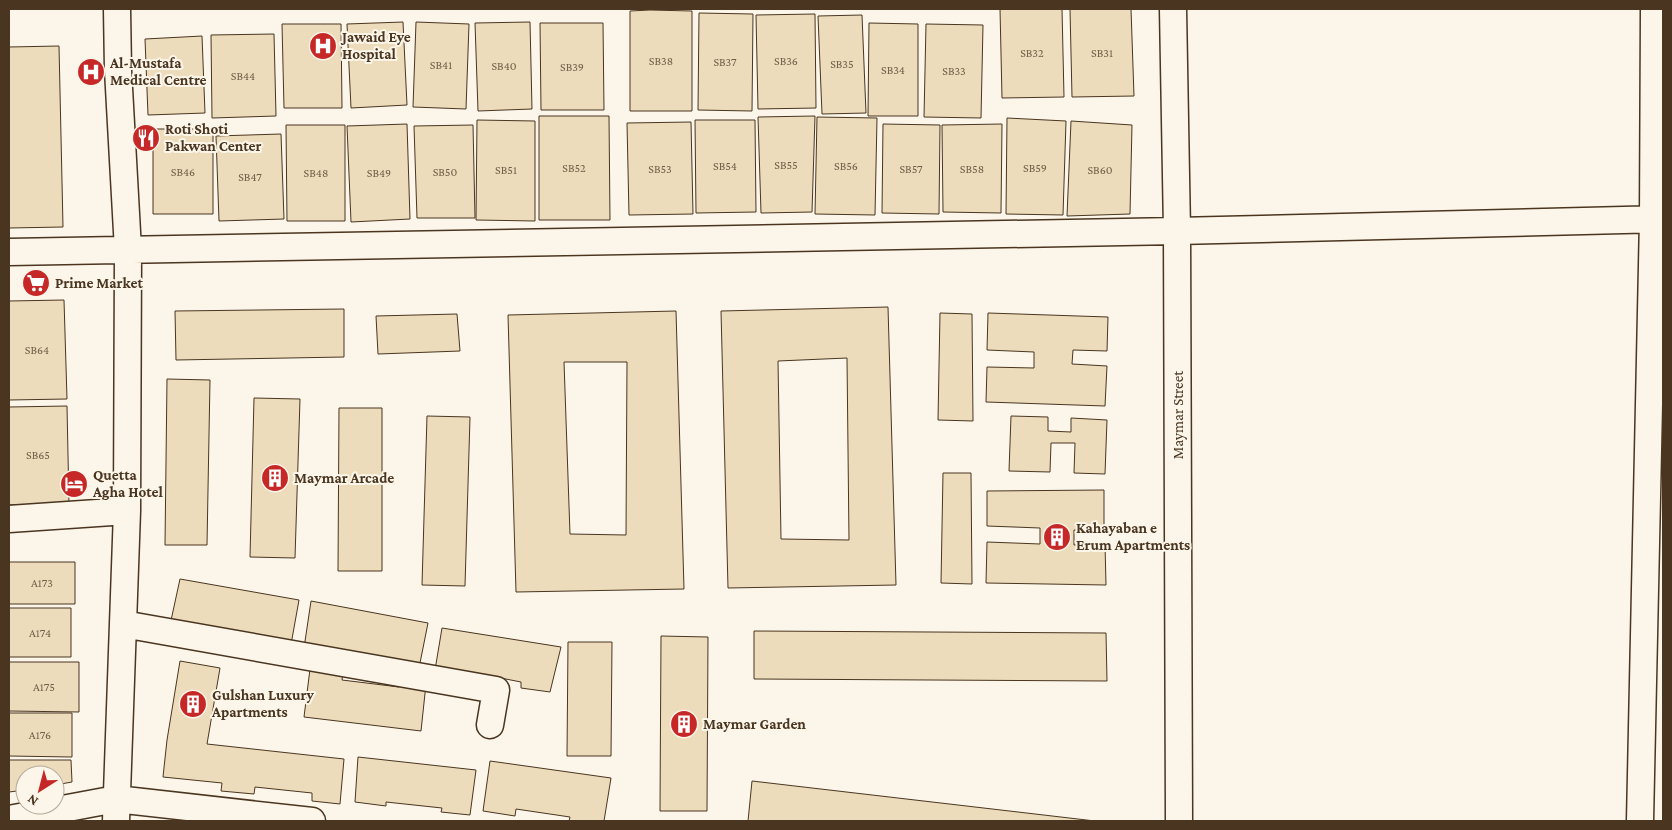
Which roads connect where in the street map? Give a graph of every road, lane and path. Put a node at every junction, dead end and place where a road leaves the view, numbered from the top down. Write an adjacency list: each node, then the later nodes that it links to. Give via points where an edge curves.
1 (117, 9): 6 (street)
2 (1173, 9): 5 (street, Maymar Street)
3 (1654, 9): 4 (street)
4 (1658, 219): 5 (street); 11 (street)
5 (1177, 231): 6 (street); 16 (street, Maymar Street)
6 (128, 250): 7 (street); 8 (street)
7 (9, 252)
8 (127, 511): 9 (street); 10 (street)
9 (9, 518)
10 (123, 624): 12 (street, via 496,690); 13 (street)
11 (1653, 680): 17 (street)
12 (490, 725)
13 (116, 810): 14 (street); 15 (street)
14 (9, 819)
15 (312, 821)
16 (1179, 821)
17 (1640, 821)

